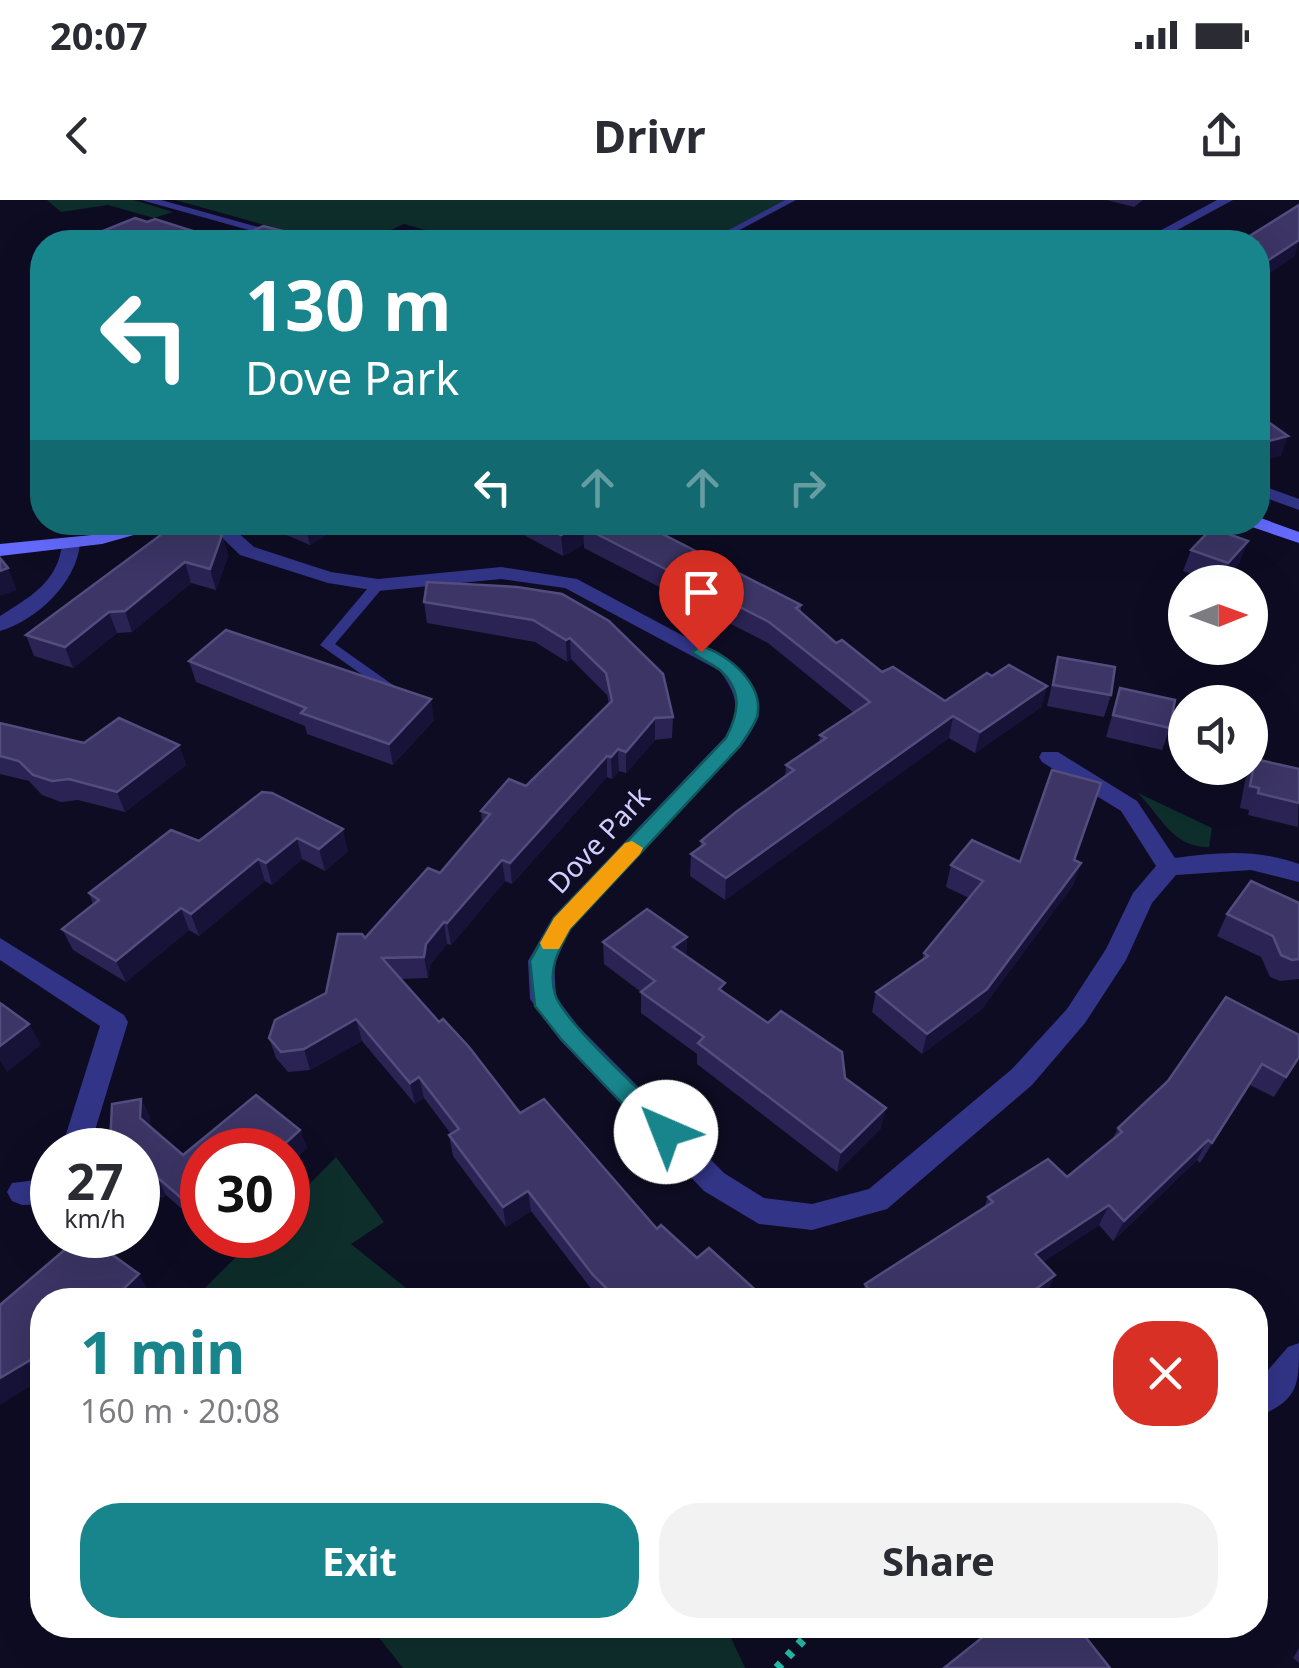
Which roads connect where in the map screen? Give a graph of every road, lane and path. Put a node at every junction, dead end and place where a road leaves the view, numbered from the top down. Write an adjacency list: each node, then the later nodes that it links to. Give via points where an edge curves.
1 (147, 200): 4 (street)
2 (792, 200): 5 (lane)
3 (1227, 200): 6 (street)
4 (260, 230)
5 (735, 230)
6 (1169, 230)
7 (1270, 494): 8 (street)
8 (1299, 506)
9 (1270, 527): 12 (street)
10 (111, 535): 13 (street)
11 (229, 535): 15 (street, Dove Park, via 246,551)
12 (1299, 538)
13 (70, 544): 14 (street); 16 (street, via 70,565 60,582)
14 (0, 550)
15 (378, 586): 17 (lane, via 327,644); 19 (street, Dove Park, via 502,573 570,583 727,666 746,693 748,716 734,741 562,924 541,961 543,999 569,1032 714,1182 758,1210 812,1217 877,1200 1022,1076 1076,1016 1142,899)
16 (0, 625)
17 (398, 696)
18 (1050, 757): 19 (street, via 1129,806)
19 (1169, 866): 20 (street, via 1244,858)
20 (1299, 873)
21 (0, 947): 22 (street, via 115,1022)
22 (82, 1128)
23 (22, 1192): 24 (street)
24 (30, 1192)
25 (1299, 1358): 26 (street)
26 (1268, 1396)
27 (805, 1638): 28 (path)
28 (778, 1668)

